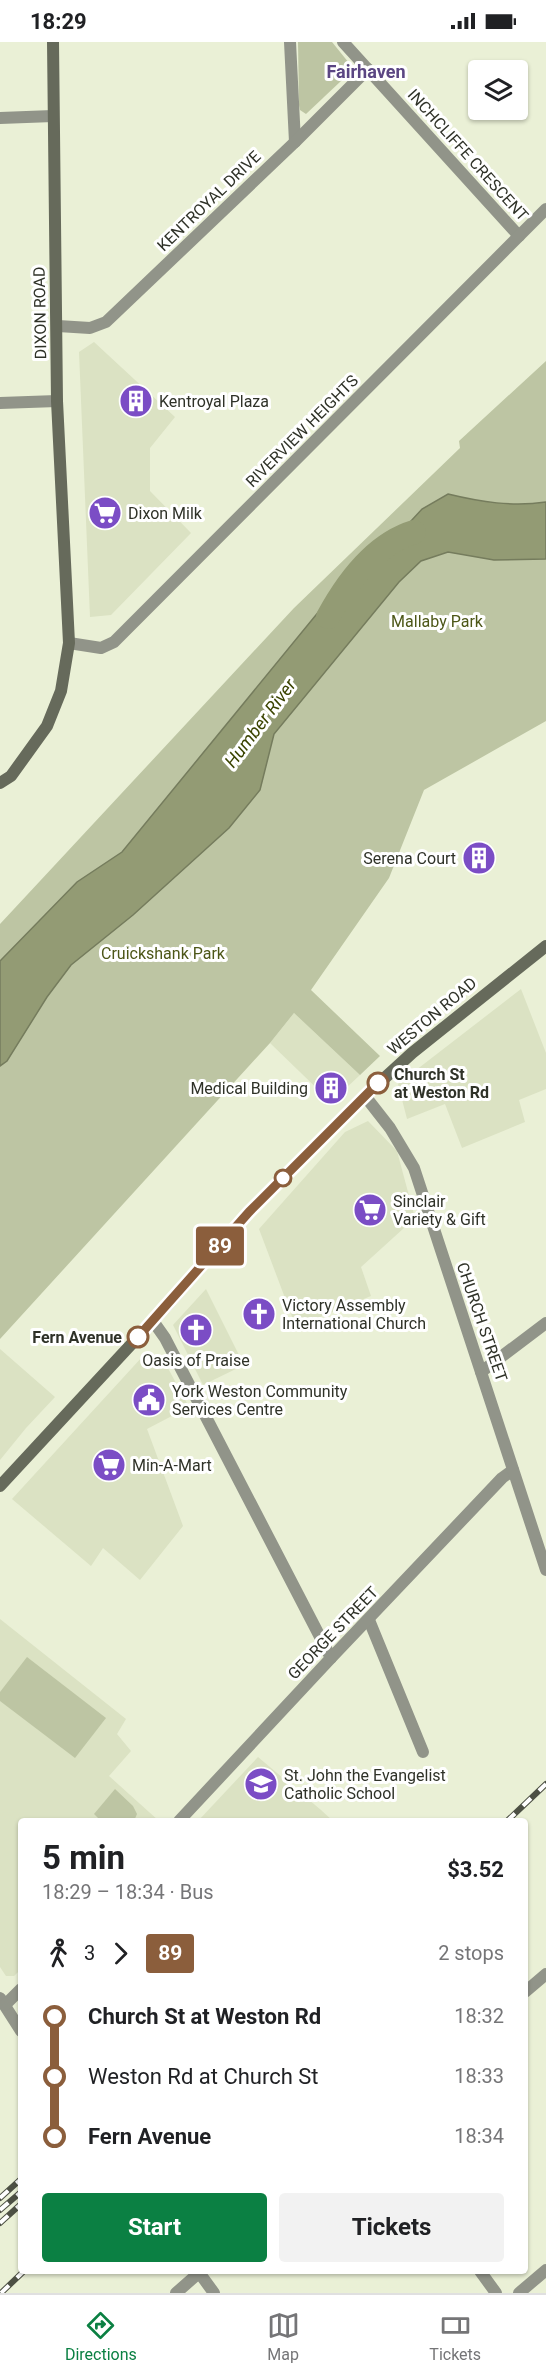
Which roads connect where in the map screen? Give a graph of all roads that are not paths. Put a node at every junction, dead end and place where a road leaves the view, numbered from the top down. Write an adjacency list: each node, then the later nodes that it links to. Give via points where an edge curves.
1 (53, 42): 5 (main road, DIXON ROAD)
2 (290, 42): 7 (street)
3 (344, 42): 4 (street, INCHCLIFFE CRESCENT)
4 (368, 69): 7 (street, KENTROYAL DRIVE); 9 (street, INCHCLIFFE CRESCENT)
5 (53, 116): 6 (street); 10 (main road, DIXON ROAD)
6 (0, 118)
7 (295, 142): 10 (street, KENTROYAL DRIVE, via 106,322 90,327)
8 (546, 209): 9 (street, RIVERVIEW HEIGHTS)
9 (519, 236): 13 (street, RIVERVIEW HEIGHTS, via 114,642 101,648)
10 (58, 326): 11 (main road, DIXON ROAD)
11 (57, 401): 12 (street); 13 (main road, DIXON ROAD)
12 (0, 403)
13 (69, 643): 14 (main road, DIXON ROAD, via 62,691 47,726 11,776)
14 (0, 783)
15 (546, 946): 16 (main road, WESTON ROAD, via 405,1058)
16 (365, 1095): 17 (main road, WESTON ROAD, via 249,1212); 19 (street, CHURCH STREET, via 414,1168)
17 (153, 1321): 21 (main road, WESTON ROAD); 24 (street)
18 (546, 1323): 19 (street)
19 (481, 1372): 20 (street, CHURCH STREET)
20 (513, 1470): 22 (street, CHURCH STREET); 23 (street, GEORGE STREET)
21 (0, 1486)
22 (546, 1570)
23 (369, 1620): 24 (street, GEORGE STREET); 25 (street)
24 (331, 1658): 26 (street, GEORGE STREET)
25 (423, 1752)
26 (182, 1818)
27 (546, 1974): 28 (street)
28 (528, 1989)
29 (18, 1991): 30 (street)
30 (2, 2002): 31 (street)
31 (18, 2026)
32 (546, 2270): 39 (street)
33 (198, 2274): 36 (street)
34 (201, 2274): 37 (street)
35 (482, 2274): 38 (street)
36 (176, 2293)
37 (214, 2293)
38 (496, 2293)
39 (519, 2293)

